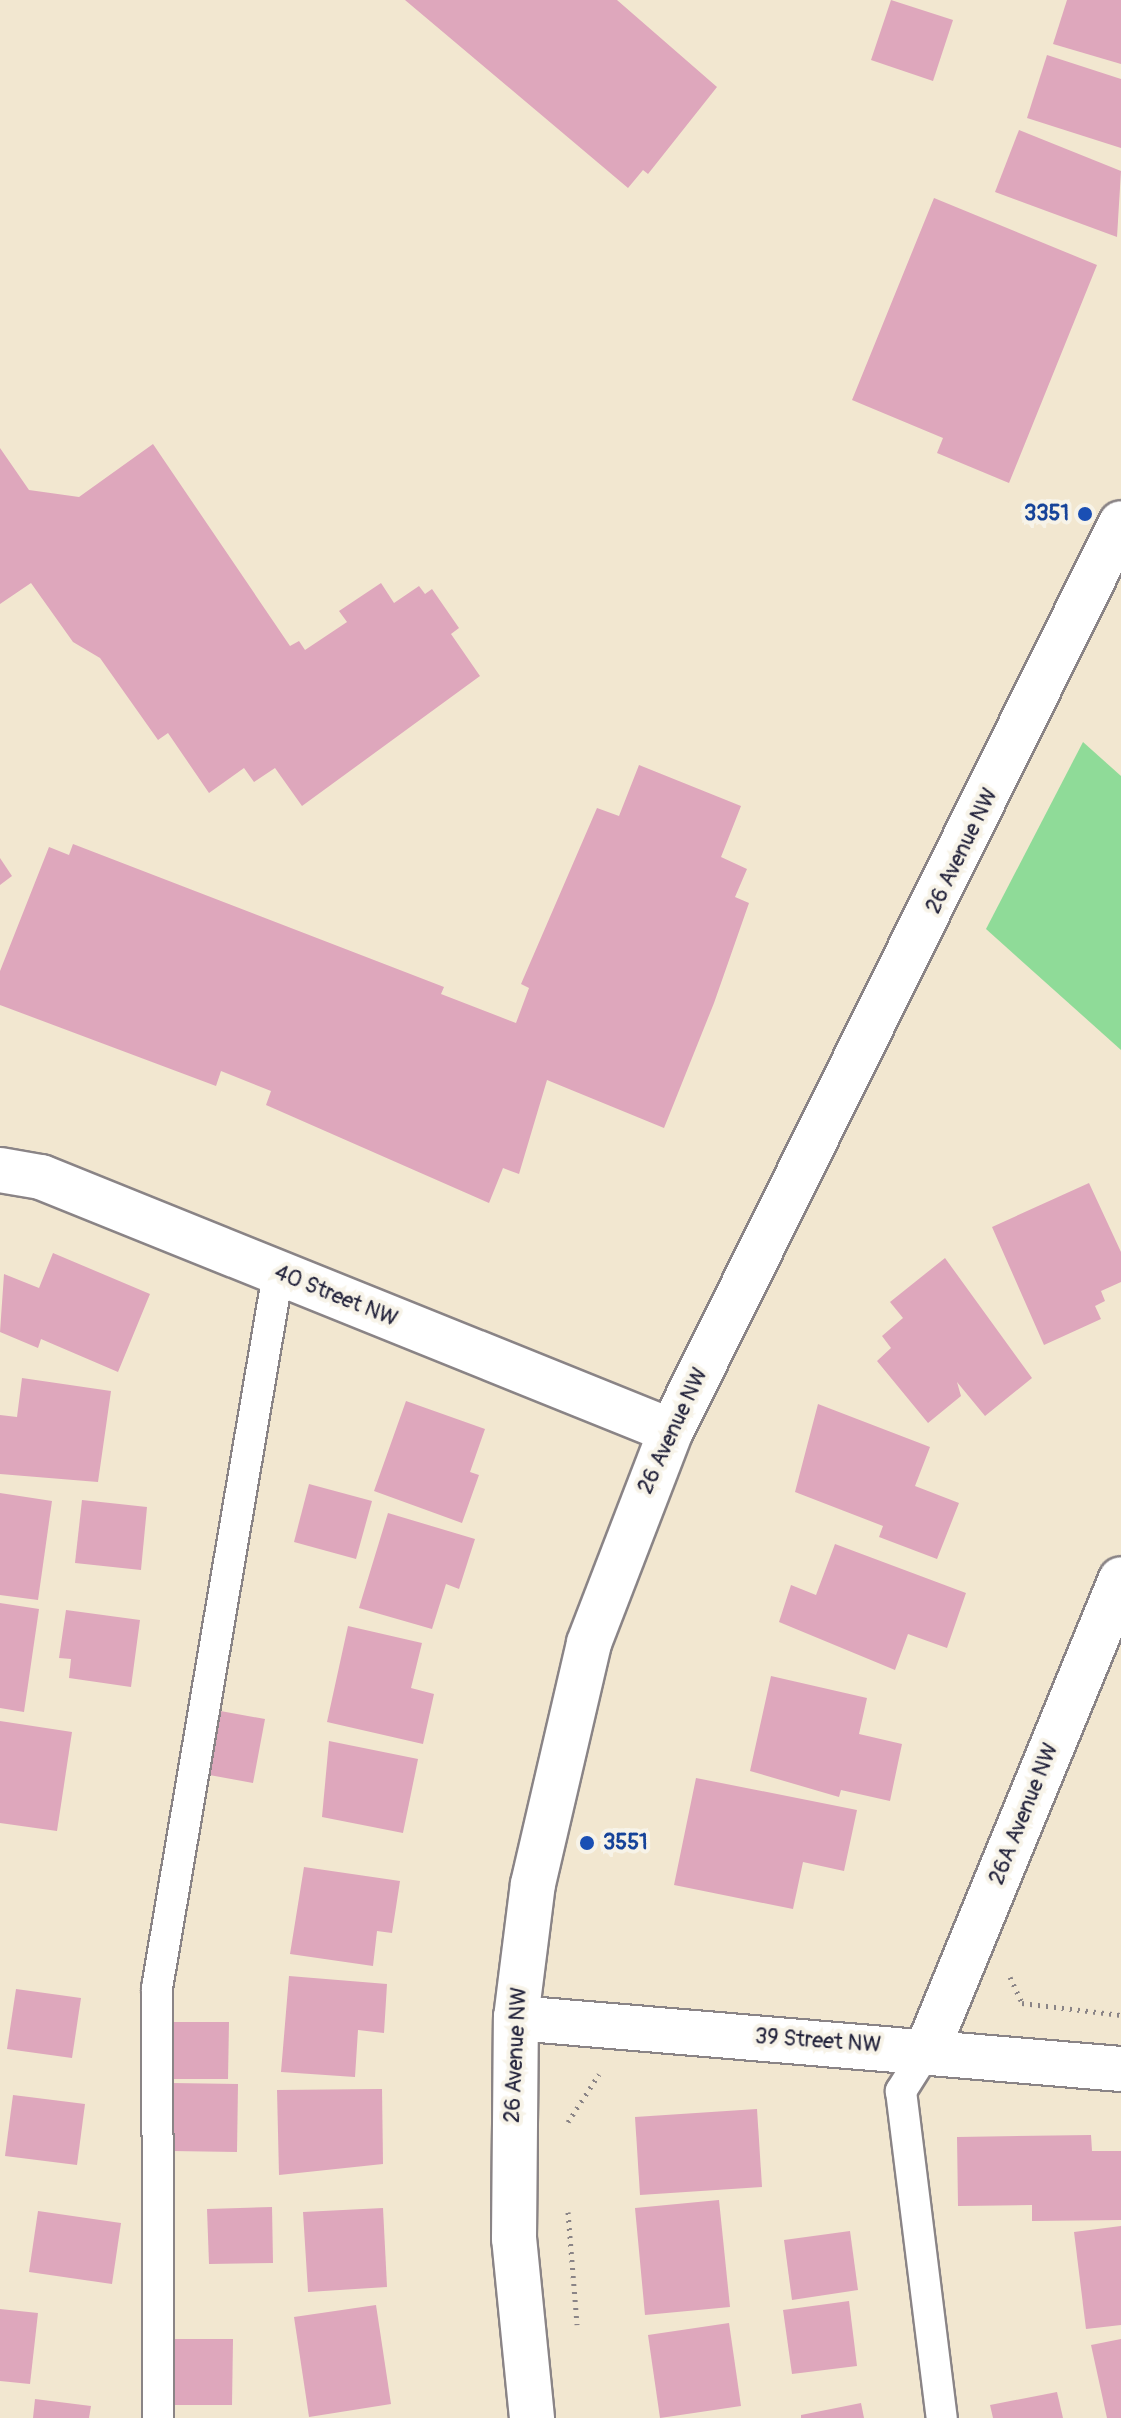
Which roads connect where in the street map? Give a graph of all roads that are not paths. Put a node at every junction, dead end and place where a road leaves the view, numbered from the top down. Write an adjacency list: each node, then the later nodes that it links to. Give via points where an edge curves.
1 (1121, 523): 4 (street, 26 Avenue NW)
2 (0, 1170): 3 (street, 40 Street NW, via 41,1177)
3 (278, 1273): 4 (street, 40 Street NW); 9 (lane, via 157,1988)
4 (671, 1431): 6 (street, 26 Avenue NW, via 627,1531 560,1750)
5 (1121, 1579): 7 (street, 26A Avenue NW)
6 (516, 2018): 7 (street, 39 Street NW); 10 (street, 26 Avenue NW, via 514,2239)
7 (927, 2050): 8 (street, 39 Street NW); 11 (lane, via 901,2091)
8 (1121, 2069)
9 (158, 2418)
10 (532, 2418)
11 (942, 2418)

